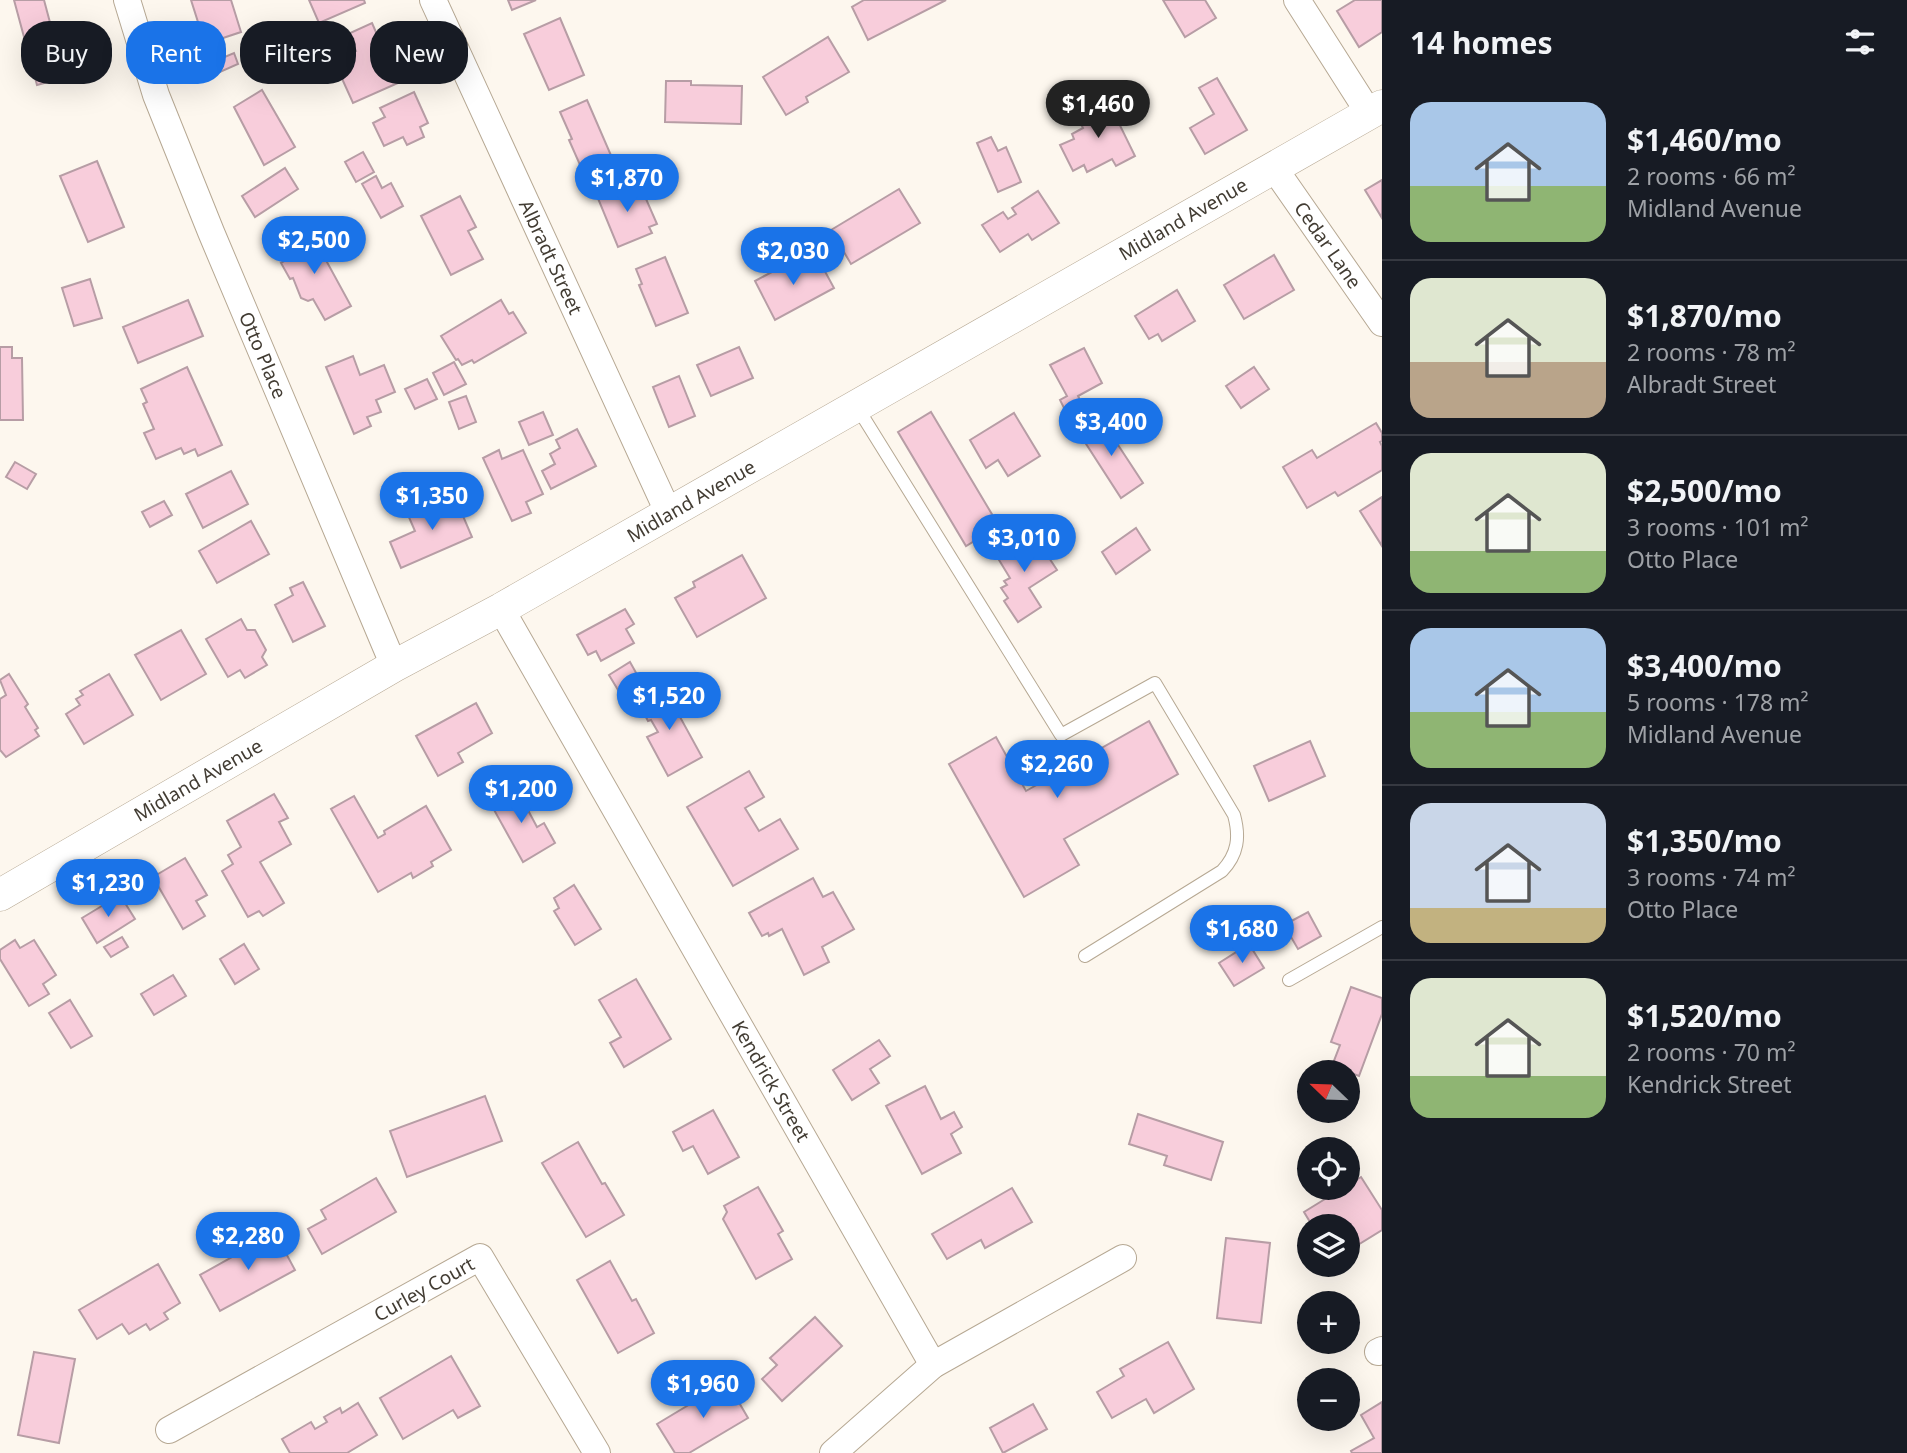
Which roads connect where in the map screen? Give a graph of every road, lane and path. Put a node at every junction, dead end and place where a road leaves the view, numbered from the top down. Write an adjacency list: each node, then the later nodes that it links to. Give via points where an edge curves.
1 (127, 0): 10 (street, Otto Place, via 161,107 211,232)
2 (433, 0): 8 (street, Albradt Street)
3 (1297, 0): 4 (street)
4 (1376, 110): 5 (street, Midland Avenue)
5 (1273, 167): 6 (street, Cedar Lane); 7 (street, Midland Avenue)
6 (1382, 323)
7 (856, 407): 8 (street, Midland Avenue); 13 (lane, via 1060,735 1155,682 1234,815 1236,848 1222,871)
8 (669, 514): 9 (street, Midland Avenue)
9 (501, 609): 10 (street, Midland Avenue); 16 (street, Kendrick Street)
10 (394, 666): 11 (street, Midland Avenue)
11 (0, 895)
12 (1382, 927): 14 (lane)
13 (1085, 956)
14 (1289, 980)
15 (1123, 1258): 16 (street)
16 (933, 1365): 19 (street)
17 (169, 1430): 18 (street, Curley Court, via 480,1257)
18 (597, 1453)
19 (833, 1453)

